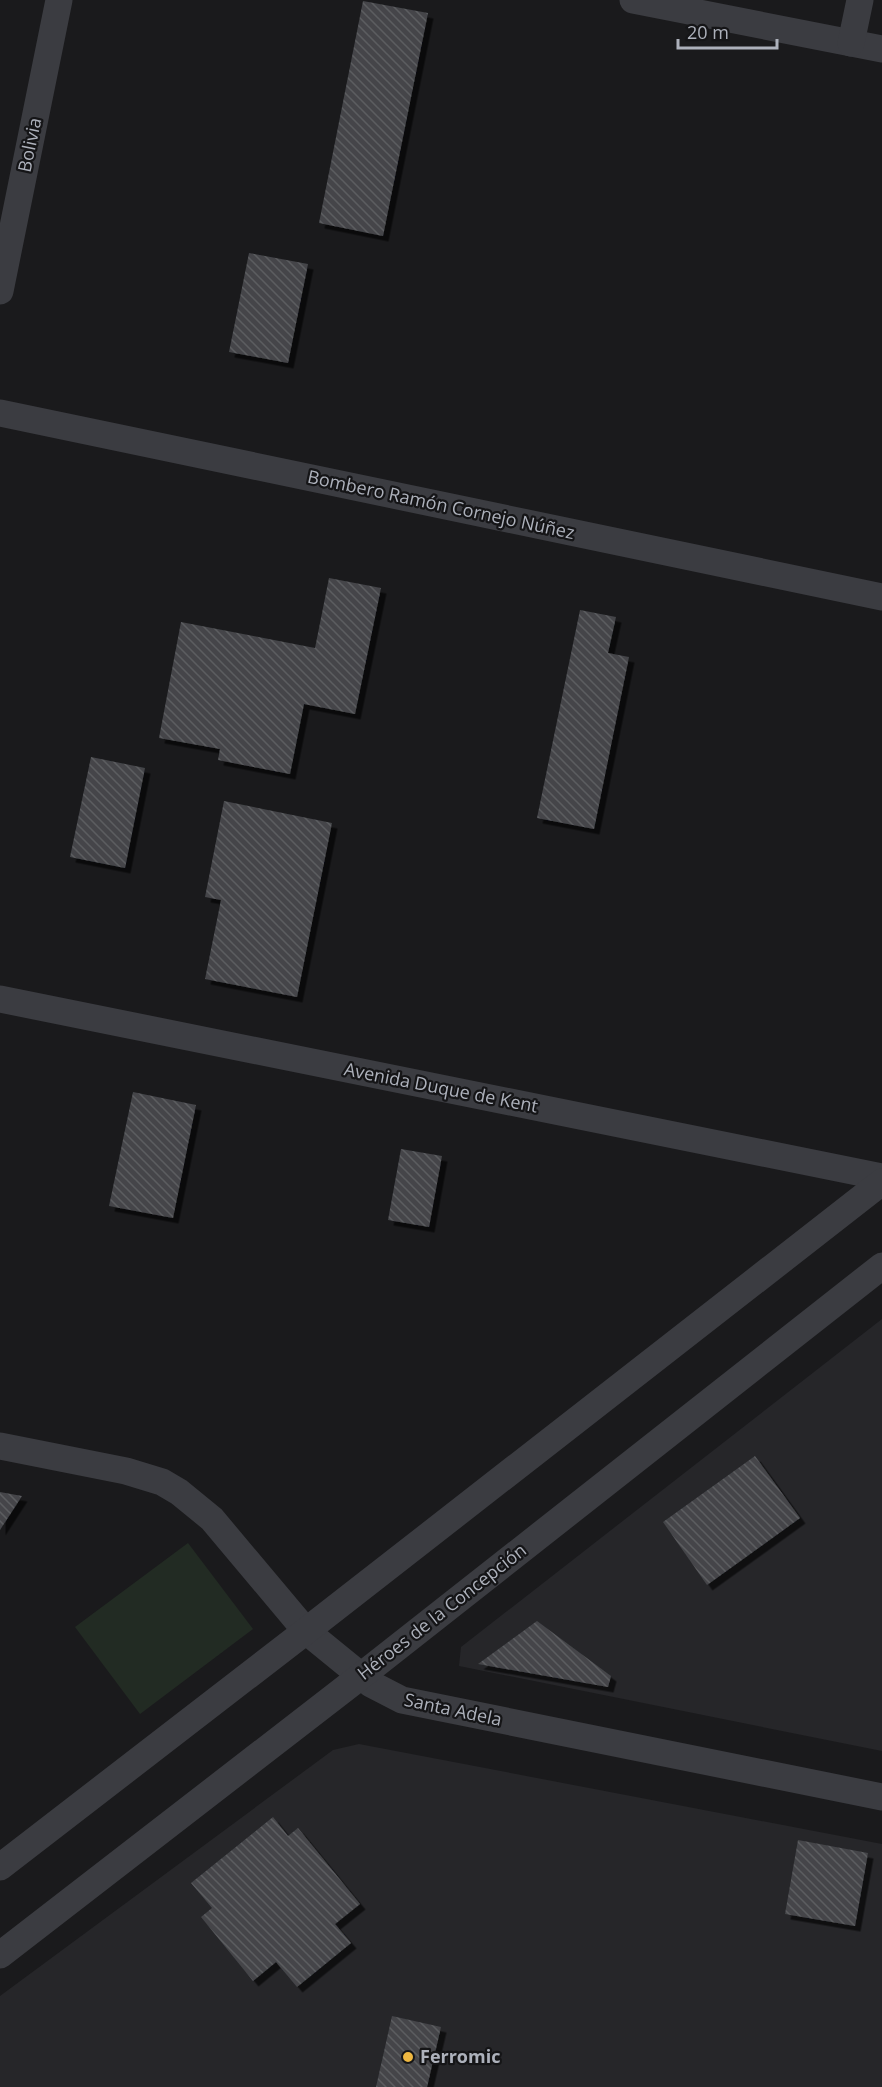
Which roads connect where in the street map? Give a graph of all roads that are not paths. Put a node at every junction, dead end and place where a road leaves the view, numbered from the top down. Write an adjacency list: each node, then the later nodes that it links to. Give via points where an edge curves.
1 (59, 0): 6 (street, Bolivia)
2 (633, 0): 4 (street)
3 (860, 0): 4 (street)
4 (851, 43): 5 (street)
5 (882, 49)
6 (0, 291)
7 (0, 413): 8 (street, Bombero Ramón Cornejo Núñez)
8 (882, 597)
9 (0, 999): 10 (street, Avenida Duque de Kent)
10 (882, 1177)
11 (882, 1182): 14 (street)
12 (882, 1266): 15 (street, Héroes de la Concepción)
13 (0, 1446): 14 (street, Santa Adela, via 126,1471 162,1482 179,1492 212,1519)
14 (306, 1631): 15 (street, Santa Adela); 17 (street)
15 (361, 1676): 16 (street, Santa Adela, via 402,1700); 18 (street, Héroes de la Concepción)
16 (882, 1797)
17 (0, 1867)
18 (0, 1955)

